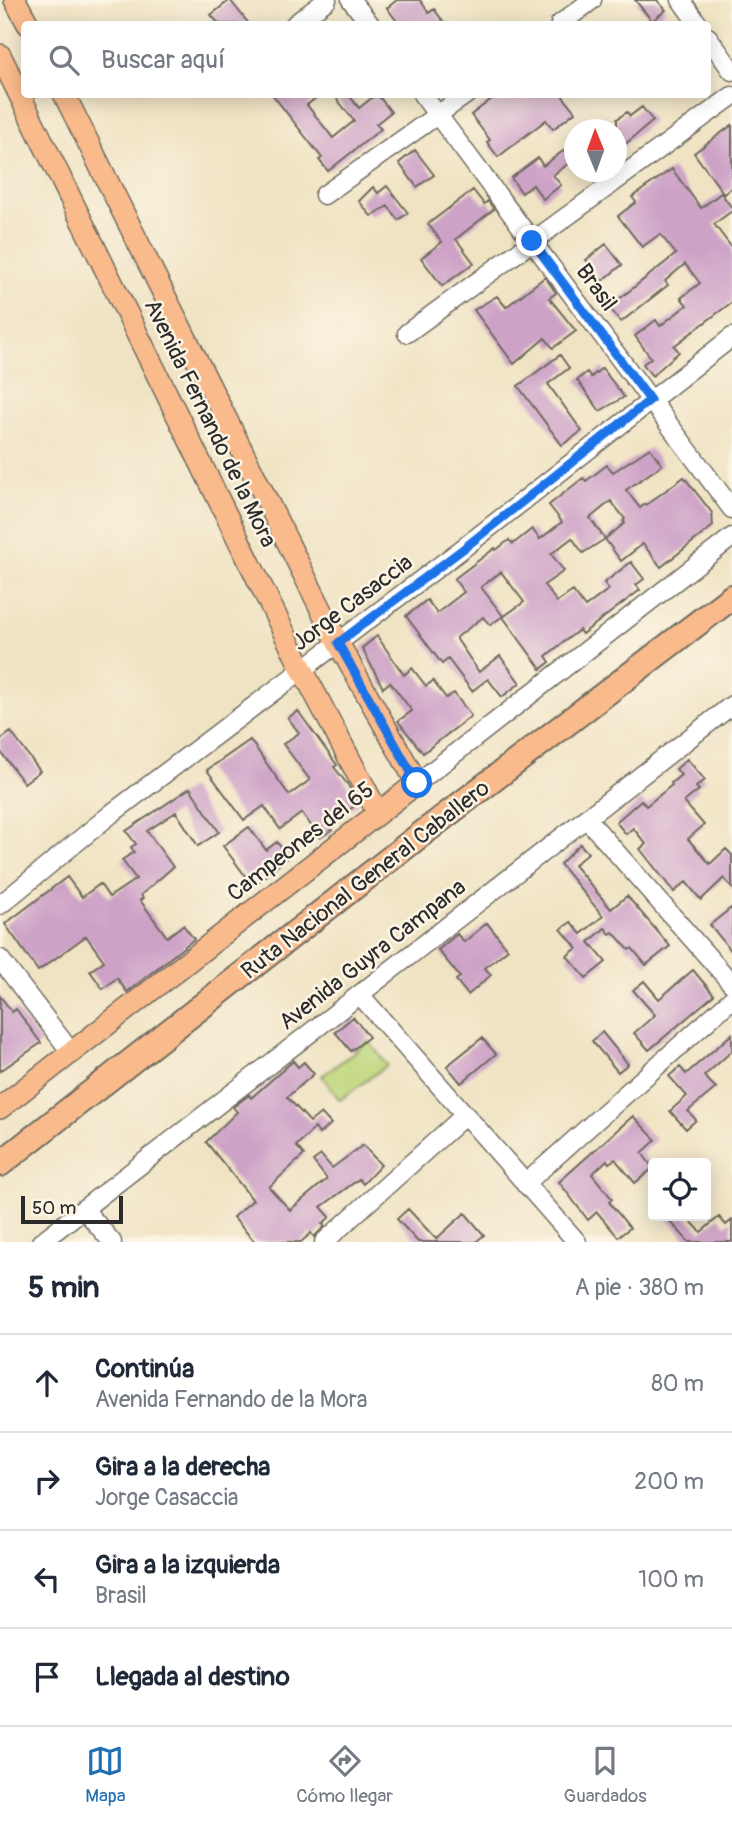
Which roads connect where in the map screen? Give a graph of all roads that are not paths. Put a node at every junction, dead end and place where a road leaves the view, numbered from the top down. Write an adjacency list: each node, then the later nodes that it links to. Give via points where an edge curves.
1 (15, 0): 6 (main road)
2 (327, 0): 7 (street)
3 (351, 0): 8 (street)
4 (592, 0): 9 (street)
5 (681, 0): 10 (street)
6 (26, 21)
7 (299, 21)
8 (368, 21)
9 (564, 21)
10 (696, 21)
11 (711, 41): 13 (street)
12 (0, 54): 15 (main road, Avenida Fernando de la Mora)
13 (732, 71)
14 (732, 96): 22 (street)
15 (21, 97)
16 (22, 98): 30 (main road, Avenida Fernando de la Mora)
17 (66, 98): 29 (main road, Avenida Fernando de la Mora)
18 (425, 98): 20 (street, Brasil)
19 (462, 98): 20 (street)
20 (438, 116): 21 (street); 22 (street, Brasil)
21 (324, 195)
22 (532, 241): 23 (street); 25 (street, Brasil)
23 (407, 333)
24 (732, 337): 25 (street, Jorge Casaccia)
25 (650, 400): 26 (street, Brasil); 29 (street, Jorge Casaccia)
26 (732, 509)
27 (732, 537): 32 (street, Campeones del 65)
28 (732, 597): 43 (highway, Ruta Nacional General Caballero)
29 (338, 643): 30 (street, Jorge Casaccia); 32 (main road, Avenida Fernando de la Mora)
30 (302, 670): 33 (main road, Avenida Fernando de la Mora); 35 (street, Jorge Casaccia, via 111,814)
31 (732, 705): 34 (street, Avenida Guyra Campana)
32 (417, 783): 33 (main road, Campeones del 65)
33 (378, 813): 40 (main road, Campeones del 65)
34 (586, 818): 37 (street); 38 (street, Avenida Guyra Campana)
35 (0, 905)
36 (0, 959): 40 (street)
37 (732, 985)
38 (360, 995): 42 (street); 45 (street, Avenida Guyra Campana)
39 (732, 999): 44 (street)
40 (71, 1052): 41 (main road, Campeones del 65)
41 (0, 1108)
42 (464, 1116): 44 (street); 49 (street)
43 (0, 1164)
44 (525, 1184): 46 (street)
45 (84, 1209): 47 (street, Avenida Guyra Campana); 48 (street)
46 (575, 1241)
47 (41, 1242)
48 (112, 1242)
49 (324, 1242)

